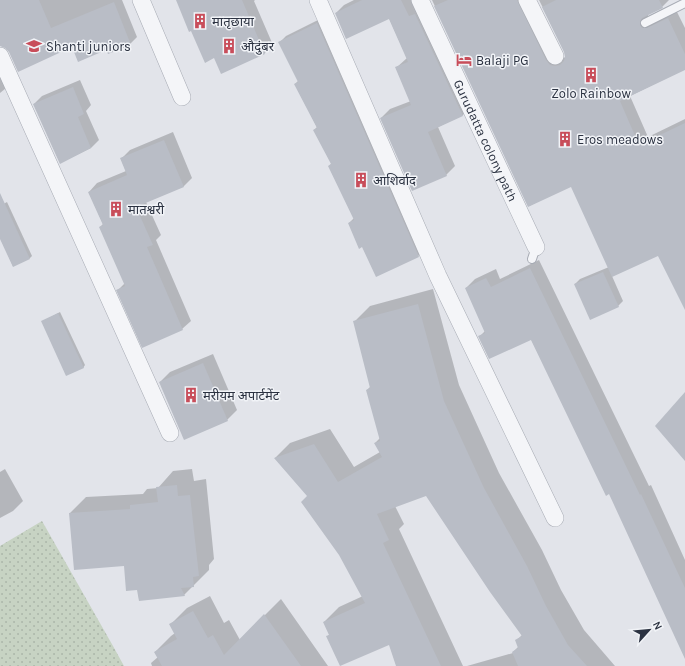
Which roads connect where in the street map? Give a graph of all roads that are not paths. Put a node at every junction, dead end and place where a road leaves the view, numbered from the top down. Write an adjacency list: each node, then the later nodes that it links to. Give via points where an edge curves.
1 (141, 0): 9 (street)
2 (318, 0): 12 (street, via 438,276)
3 (420, 0): 10 (street, Gurudatta colony path)
4 (527, 0): 8 (street)
5 (685, 3): 6 (lane)
6 (645, 23)
7 (0, 56): 11 (street)
8 (555, 56)
9 (182, 97)
10 (534, 253)
11 (170, 433)
12 (555, 518)

